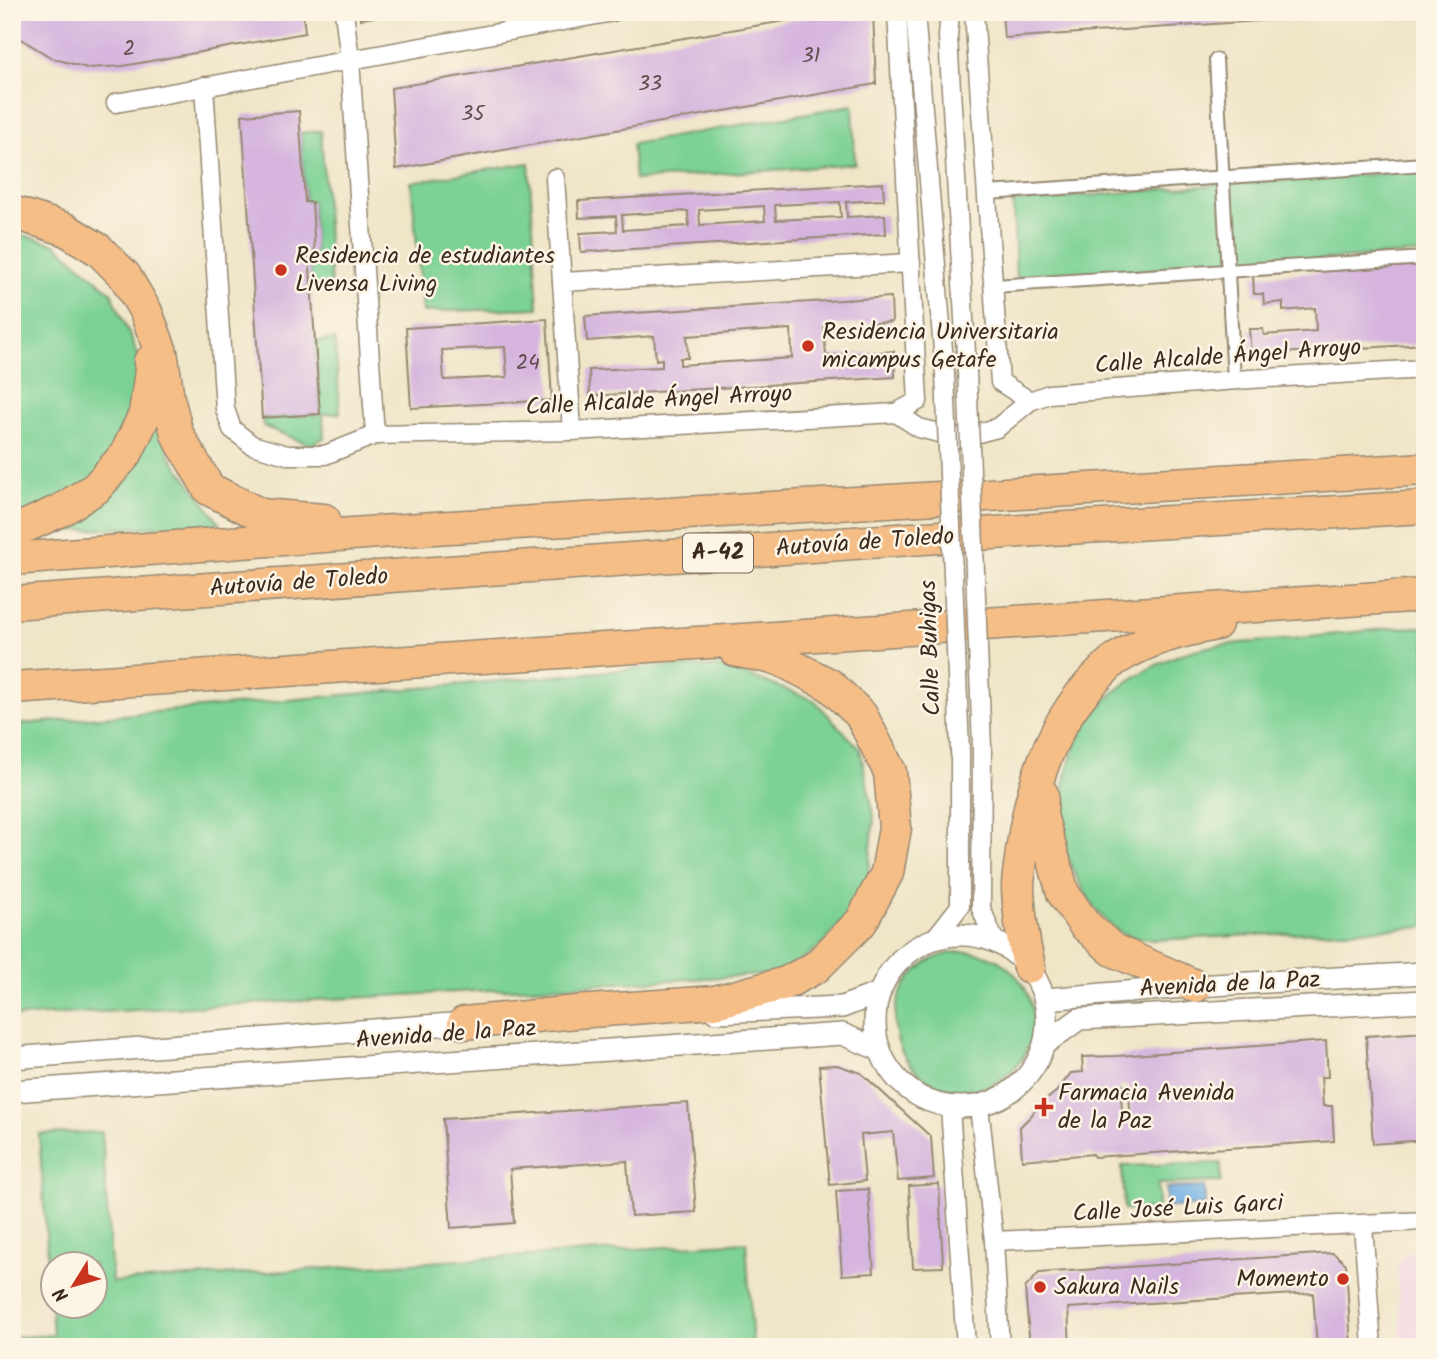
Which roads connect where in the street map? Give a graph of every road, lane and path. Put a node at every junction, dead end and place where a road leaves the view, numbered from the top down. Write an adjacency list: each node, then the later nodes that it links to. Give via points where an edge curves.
1 (344, 12): 7 (street)
2 (613, 12): 7 (street)
3 (897, 12): 19 (street)
4 (915, 12): 41 (street, Calle Buhigas, bridge, via 945,374 960,751 960,906)
5 (950, 12): 42 (street, Calle Buhigas, bridge, via 982,747 981,908)
6 (974, 12): 14 (street)
7 (350, 60): 9 (street); 29 (street)
8 (1216, 60): 12 (street)
9 (204, 86): 10 (street); 29 (street, Calle Alcalde Ángel Arroyo, via 225,409 232,429 252,444 287,456 325,455)
10 (116, 103)
11 (1425, 164): 12 (street)
12 (1222, 177): 14 (street); 20 (street)
13 (555, 178): 21 (street)
14 (987, 193): 22 (street)
15 (12, 212): 17 (highway)
16 (12, 225): 17 (highway)
17 (65, 229): 23 (highway, via 99,250 125,276)
18 (1425, 258): 20 (street)
19 (911, 263): 21 (street); 27 (street, via 918,401)
20 (1227, 271): 22 (street); 25 (street)
21 (562, 282): 28 (street)
22 (994, 286): 26 (street, via 1000,382)
23 (146, 312): 32 (highway, via 161,352 177,434 209,489 261,515); 33 (highway, via 151,371 145,414 126,454 96,488 63,509)
24 (1425, 369): 25 (street, Calle Alcalde Ángel Arroyo)
25 (1234, 380): 26 (street, Calle Alcalde Ángel Arroyo, via 1049,394)
26 (1030, 401): 27 (street, Calle Alcalde Ángel Arroyo, via 997,428 959,438 919,428)
27 (896, 413): 28 (street, Calle Alcalde Ángel Arroyo)
28 (572, 431): 29 (street, Calle Alcalde Ángel Arroyo)
29 (375, 435)
30 (1425, 469): 32 (highway, Autovía de Toledo / A-42)
31 (1425, 507): 37 (highway, Autovía de Toledo / A-42)
32 (434, 528): 34 (highway, Autovía de Toledo / A-42)
33 (12, 530)
34 (12, 559)
35 (1425, 594): 36 (highway)
36 (1345, 599): 38 (highway); 40 (highway, via 1179,631 1114,660 1086,687 1060,724)
37 (12, 603)
38 (668, 644): 39 (highway); 49 (highway, via 779,659 830,685 862,715 890,772 895,828 887,873 874,898 861,922 816,967 786,983 715,1002)
39 (12, 688)
40 (1044, 761): 43 (highway, via 1027,819 1018,885); 45 (highway, via 1041,815 1063,893 1084,924 1113,950)
41 (935, 938): 42 (street, via 964,934); 46 (street, via 910,951)
42 (994, 940): 43 (street)
43 (1029, 967): 47 (street)
44 (1425, 973): 45 (street, Avenida de la Paz)
45 (1195, 986): 47 (street, Avenida de la Paz)
46 (879, 993): 49 (street, Avenida de la Paz, via 842,1007); 51 (street, via 876,1031)
47 (1046, 999): 50 (street)
48 (1425, 1001): 50 (street, Avenida de la Paz, via 1079,1019)
49 (464, 1023): 52 (street, Avenida de la Paz)
50 (1046, 1043): 54 (street, via 1034,1069 1013,1091)
51 (880, 1050): 53 (street, Avenida de la Paz, via 842,1034); 55 (street, via 889,1068 919,1096)
52 (12, 1058)
53 (12, 1091)
54 (979, 1106): 55 (street); 58 (street)
55 (950, 1107): 59 (street)
56 (1425, 1221): 57 (street, Calle José Luis Garci)
57 (1363, 1225): 58 (street, Calle José Luis Garci); 61 (street)
58 (994, 1241): 60 (street)
59 (966, 1347)
60 (1000, 1347)
61 (1372, 1347)

